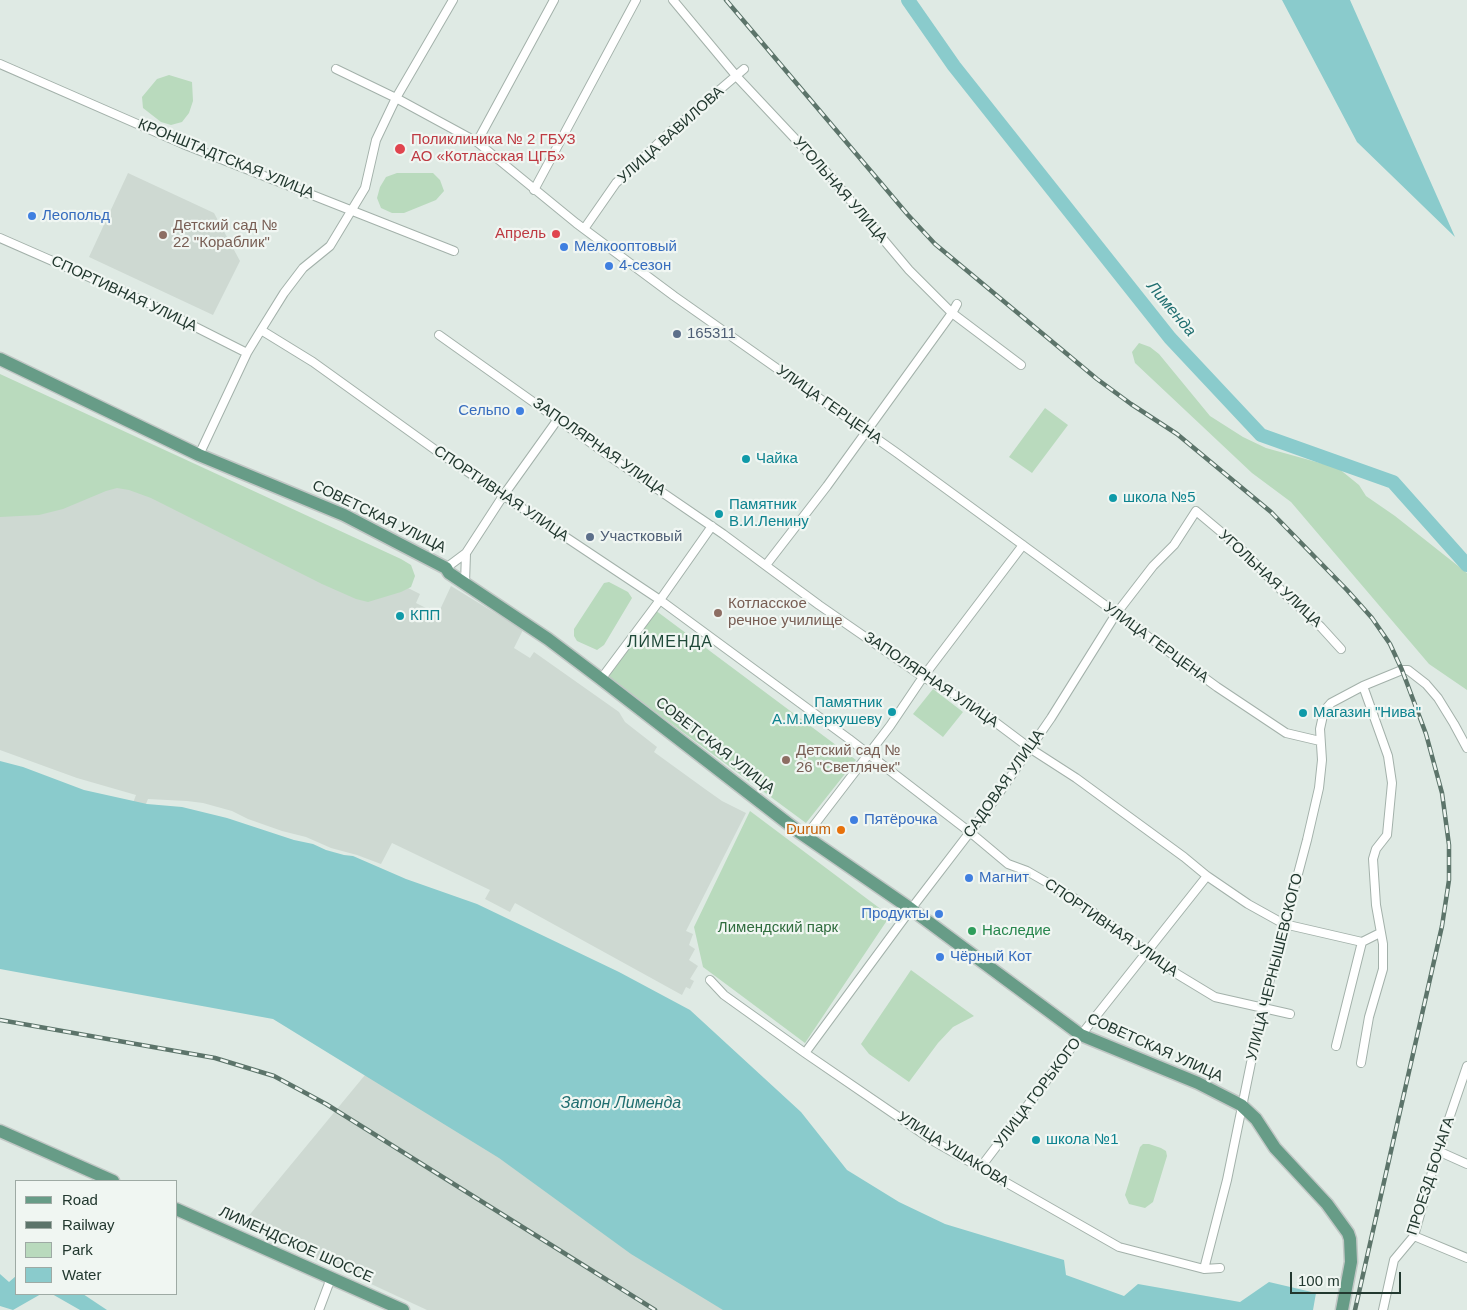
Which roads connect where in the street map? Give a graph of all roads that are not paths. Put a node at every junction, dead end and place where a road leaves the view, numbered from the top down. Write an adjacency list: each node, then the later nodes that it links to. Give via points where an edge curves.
1 (453, 0): 9 (street)
2 (554, 0): 10 (street)
3 (636, 0): 11 (street)
4 (673, 0): 8 (street, УГОЛЬНАЯ УЛИЦА)
5 (0, 64): 12 (street, КРОНШТАДТСКАЯ УЛИЦА, via 184,144)
6 (744, 68): 8 (street, УЛИЦА ВАВИЛОВА)
7 (336, 69): 9 (street, УЛИЦА ГЕРЦЕНА)
8 (736, 76): 13 (street, УЛИЦА ВАВИЛОВА, via 616,183); 17 (street, УГОЛЬНАЯ УЛИЦА, via 830,176 909,270)
9 (396, 98): 10 (street, УЛИЦА ГЕРЦЕНА); 12 (street, via 376,140 365,188)
10 (477, 142): 11 (street, УЛИЦА ГЕРЦЕНА)
11 (534, 190): 13 (street, УЛИЦА ГЕРЦЕНА)
12 (351, 210): 15 (street, КРОНШТАДТСКАЯ УЛИЦА); 18 (street, via 330,246 303,268)
13 (584, 229): 24 (street, УЛИЦА ГЕРЦЕНА)
14 (0, 238): 20 (street, СПОРТИВНАЯ УЛИЦА, via 146,302)
15 (454, 251)
16 (956, 304): 17 (street)
17 (952, 313): 22 (street, УГОЛЬНАЯ УЛИЦА); 24 (street)
18 (261, 330): 20 (street); 26 (street, СПОРТИВНАЯ УЛИЦА, via 320,367)
19 (439, 335): 23 (street, ЗАПОЛЯРНАЯ УЛИЦА)
20 (247, 353): 25 (street)
21 (0, 359): 25 (main road, СОВЕТСКАЯ УЛИЦА)
22 (1021, 365)
23 (558, 419): 26 (street); 28 (street, ЗАПОЛЯРНАЯ УЛИЦА)
24 (866, 431): 29 (street, УЛИЦА ГЕРЦЕНА); 31 (street)
25 (199, 455): 32 (main road, СОВЕТСКАЯ УЛИЦА, via 344,515)
26 (503, 496): 30 (street); 34 (street, СПОРТИВНАЯ УЛИЦА)
27 (1196, 511): 35 (street, САДОВАЯ УЛИЦА, via 1174,545); 36 (street, УГОЛЬНАЯ УЛИЦА, via 1238,547)
28 (712, 526): 31 (street, ЗАПОЛЯРНАЯ УЛИЦА); 34 (street)
29 (1023, 545): 35 (street, УЛИЦА ГЕРЦЕНА); 37 (street)
30 (466, 553): 32 (street); 33 (street)
31 (766, 565): 37 (street, ЗАПОЛЯРНАЯ УЛИЦА)
32 (446, 568): 33 (main road, СОВЕТСКАЯ УЛИЦА)
33 (465, 583): 38 (main road, СОВЕТСКАЯ УЛИЦА)
34 (660, 600): 38 (street); 43 (street, СПОРТИВНАЯ УЛИЦА)
35 (1116, 614): 40 (street, УЛИЦА ГЕРЦЕНА, via 1286,733); 41 (street, САДОВАЯ УЛИЦА)
36 (1341, 648)
37 (923, 677): 41 (street, ЗАПОЛЯРНАЯ УЛИЦА, via 971,704); 43 (street)
38 (601, 678): 45 (main road, СОВЕТСКАЯ УЛИЦА)
39 (1363, 686): 40 (street, УЛИЦА ЧЕРНЫШЕВСКОГО, via 1327,707 1321,721); 42 (street, УЛИЦА ЧЕРНЫШЕВСКОГО, via 1402,670 1412,672 1438,698); 49 (street, via 1383,741 1392,783 1387,835 1373,859)
40 (1320, 741): 48 (street, УЛИЦА ЧЕРНЫШЕВСКОГО, via 1319,788)
41 (1031, 748): 44 (street, САДОВАЯ УЛИЦА); 46 (street, ЗАПОЛЯРНАЯ УЛИЦА, via 1184,856)
42 (1467, 748)
43 (868, 754): 44 (street, СПОРТИВНАЯ УЛИЦА); 45 (street)
44 (971, 833): 47 (street, САДОВАЯ УЛИЦА); 51 (street, СПОРТИВНАЯ УЛИЦА, via 1008,864 1074,898)
45 (805, 836): 47 (main road, СОВЕТСКАЯ УЛИЦА)
46 (1207, 876): 48 (street, ЗАПОЛЯРНАЯ УЛИЦА); 51 (street, УЛИЦА ГОРЬКОГО)
47 (911, 909): 55 (main road, СОВЕТСКАЯ УЛИЦА); 57 (street, САДОВАЯ УЛИЦА)
48 (1284, 924): 50 (street, ЗАПОЛЯРНАЯ УЛИЦА); 53 (street, УЛИЦА ЧЕРНЫШЕВСКОГО)
49 (1380, 933): 50 (street); 58 (street, via 1384,969 1369,1016)
50 (1362, 942): 56 (street)
51 (1146, 952): 53 (street, СПОРТИВНАЯ УЛИЦА, via 1214,997); 55 (street, УЛИЦА ГОРЬКОГО)
52 (710, 980): 57 (street, УЛИЦА УШАКОВА, via 724,995)
53 (1262, 1009): 54 (street, СПОРТИВНАЯ УЛИЦА); 60 (street, УЛИЦА ЧЕРНЫШЕВСКОГО)
54 (1290, 1014)
55 (1081, 1035): 60 (main road, СОВЕТСКАЯ УЛИЦА, via 1198,1083); 64 (street, УЛИЦА ГОРЬКОГО)
56 (1336, 1046)
57 (805, 1053): 64 (street, УЛИЦА УШАКОВА, via 935,1142)
58 (1361, 1063)
59 (1467, 1066): 62 (street, ПРОЕЗД БОЧАГА)
60 (1241, 1105): 70 (street, УЛИЦА ЧЕРНЫШЕВСКОГО, via 1227,1180); 74 (main road, СОВЕТСКАЯ УЛИЦА, via 1335,1214 1350,1239 1351,1262)
61 (0, 1131): 65 (main road)
62 (1438, 1151): 63 (street); 67 (street, ПРОЕЗД БОЧАГА)
63 (1467, 1164)
64 (980, 1168): 70 (street, УЛИЦА УШАКОВА, via 1119,1247)
65 (111, 1180)
66 (178, 1210): 71 (main road, ЛИМЕНДСКОЕ ШОССЕ)
67 (1414, 1236): 68 (street); 75 (street, ПРОЕЗД БОЧАГА, via 1394,1260)
68 (1467, 1258)
69 (1220, 1268): 70 (street, УЛИЦА УШАКОВА)
70 (1204, 1269)
71 (331, 1278): 72 (street); 73 (main road, ЛИМЕНДСКОЕ ШОССЕ)
72 (319, 1310)
73 (402, 1310)
74 (1342, 1310)
75 (1383, 1310)

